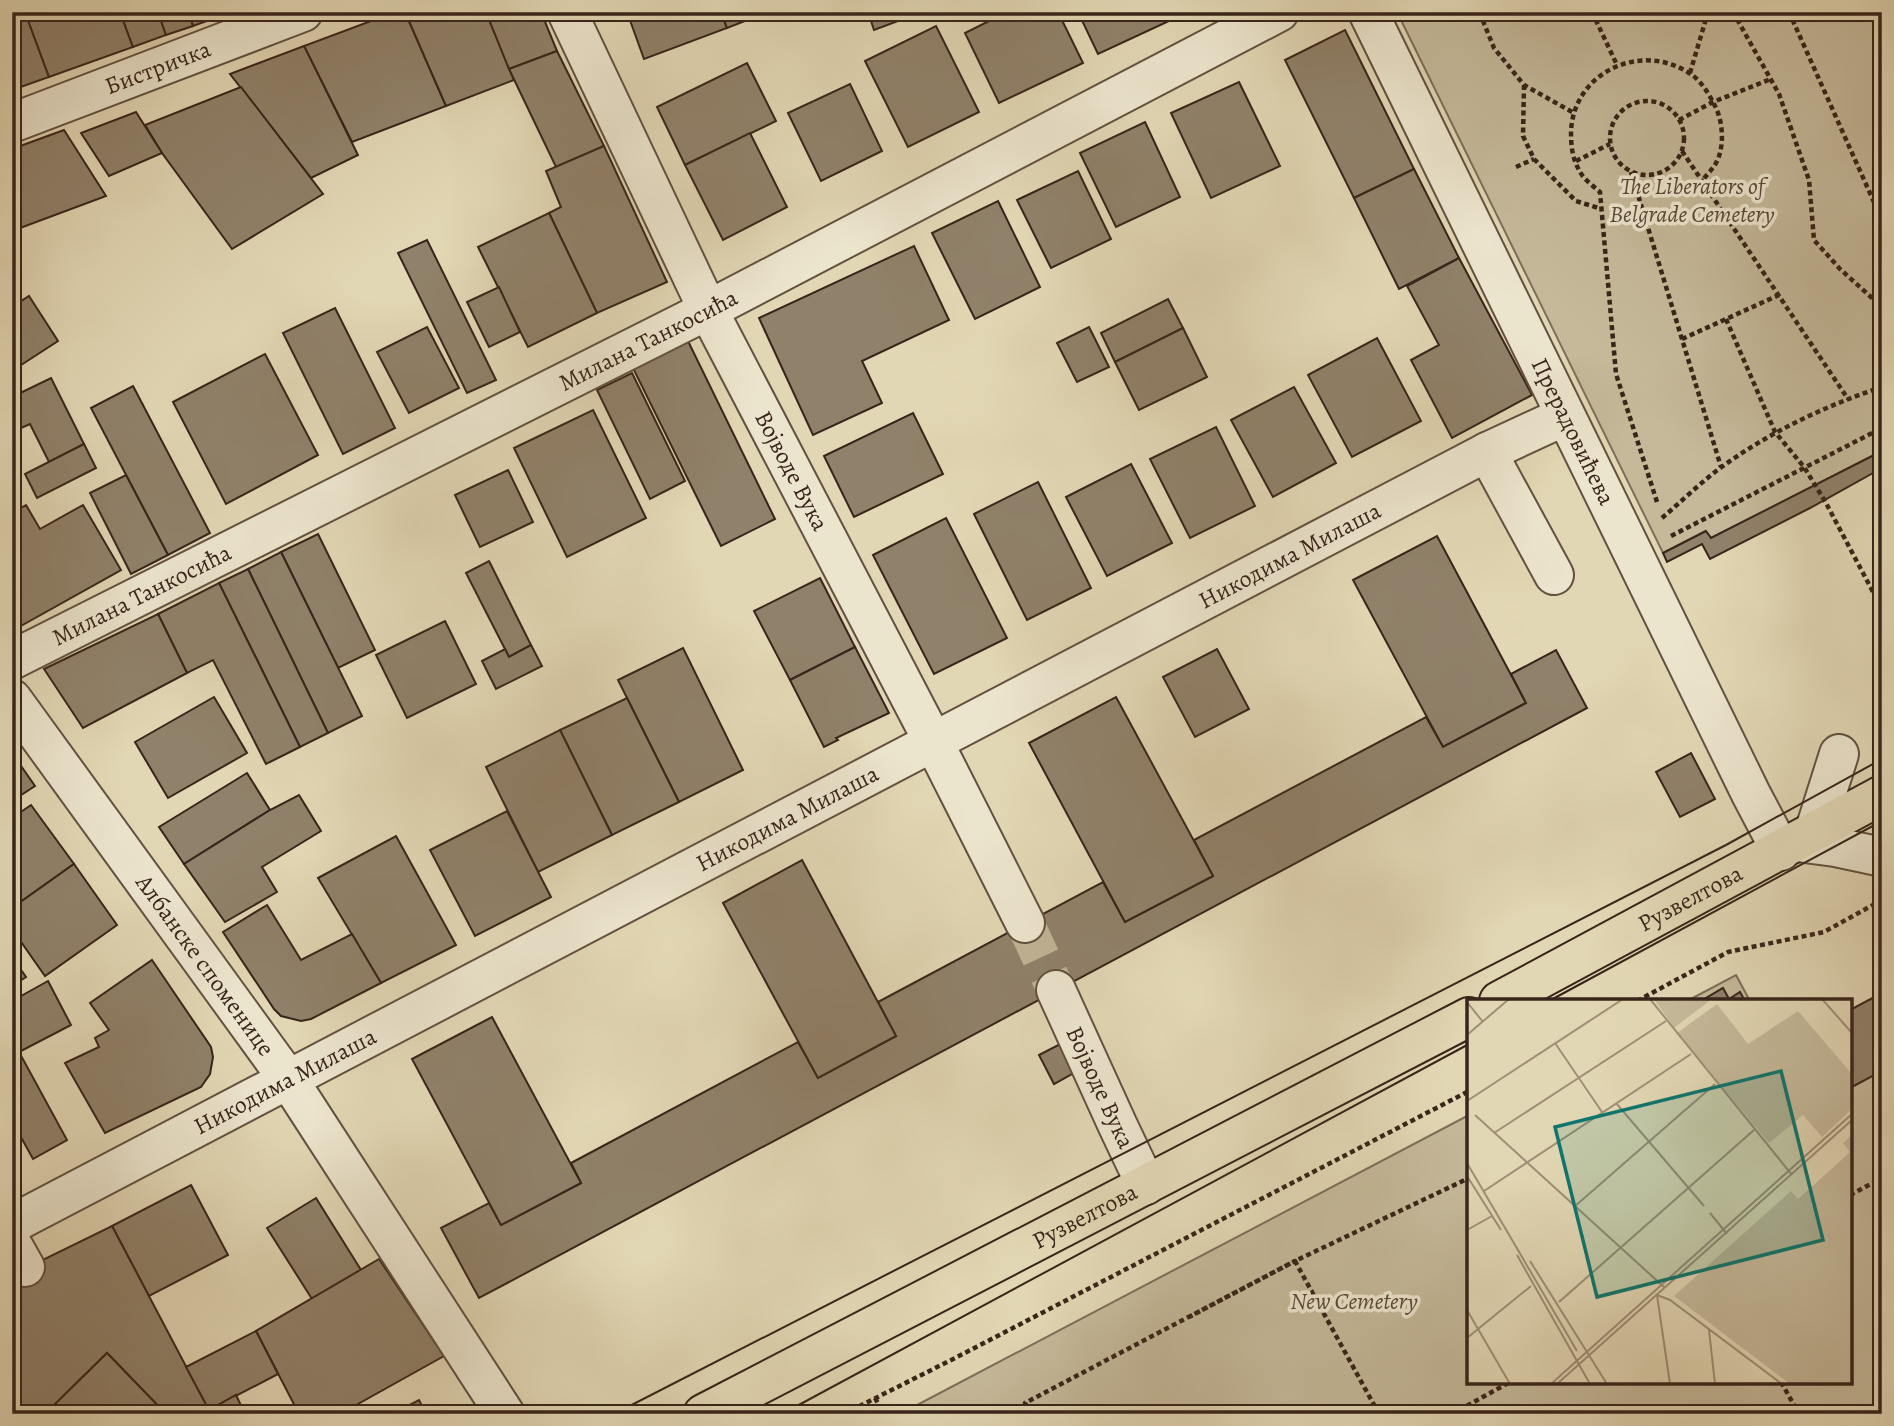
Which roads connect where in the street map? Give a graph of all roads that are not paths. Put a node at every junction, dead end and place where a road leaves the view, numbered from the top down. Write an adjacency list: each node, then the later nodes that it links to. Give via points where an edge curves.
1 (303, 12): 5 (street, Бистричка)
2 (567, 12): 6 (street, Војводе Вука)
3 (1279, 12): 6 (street, Милана Танкосића)
4 (1368, 12): 7 (street, Прерадовићева)
5 (12, 123)
6 (708, 310): 10 (street, Милана Танкосића); 12 (street, Војводе Вука)
7 (1565, 416): 8 (street, Никодима Милаша); 15 (street, Прерадовићева, via 1751,794)
8 (1487, 452): 9 (street); 12 (street, Никодима Милаша)
9 (1554, 575)
10 (12, 660)
11 (12, 699): 21 (street, Албанске споменице)
12 (934, 743): 17 (street, Војводе Вука); 21 (street, Никодима Милаша)
13 (1839, 754): 15 (street)
14 (1882, 795): 15 (main road, Рузвелтова)
15 (1797, 842): 16 (street); 19 (main road, Рузвелтова)
16 (1882, 857)
17 (1025, 923)
18 (1056, 990): 22 (street, Војводе Вука)
19 (1503, 999)
20 (1467, 1018): 22 (main road, Рузвелтова)
21 (288, 1079): 23 (street, Никодима Милаша); 24 (street, Албанске споменице)
22 (1146, 1185): 25 (main road, Рузвелтова)
23 (12, 1224)
24 (505, 1414)
25 (703, 1414)

